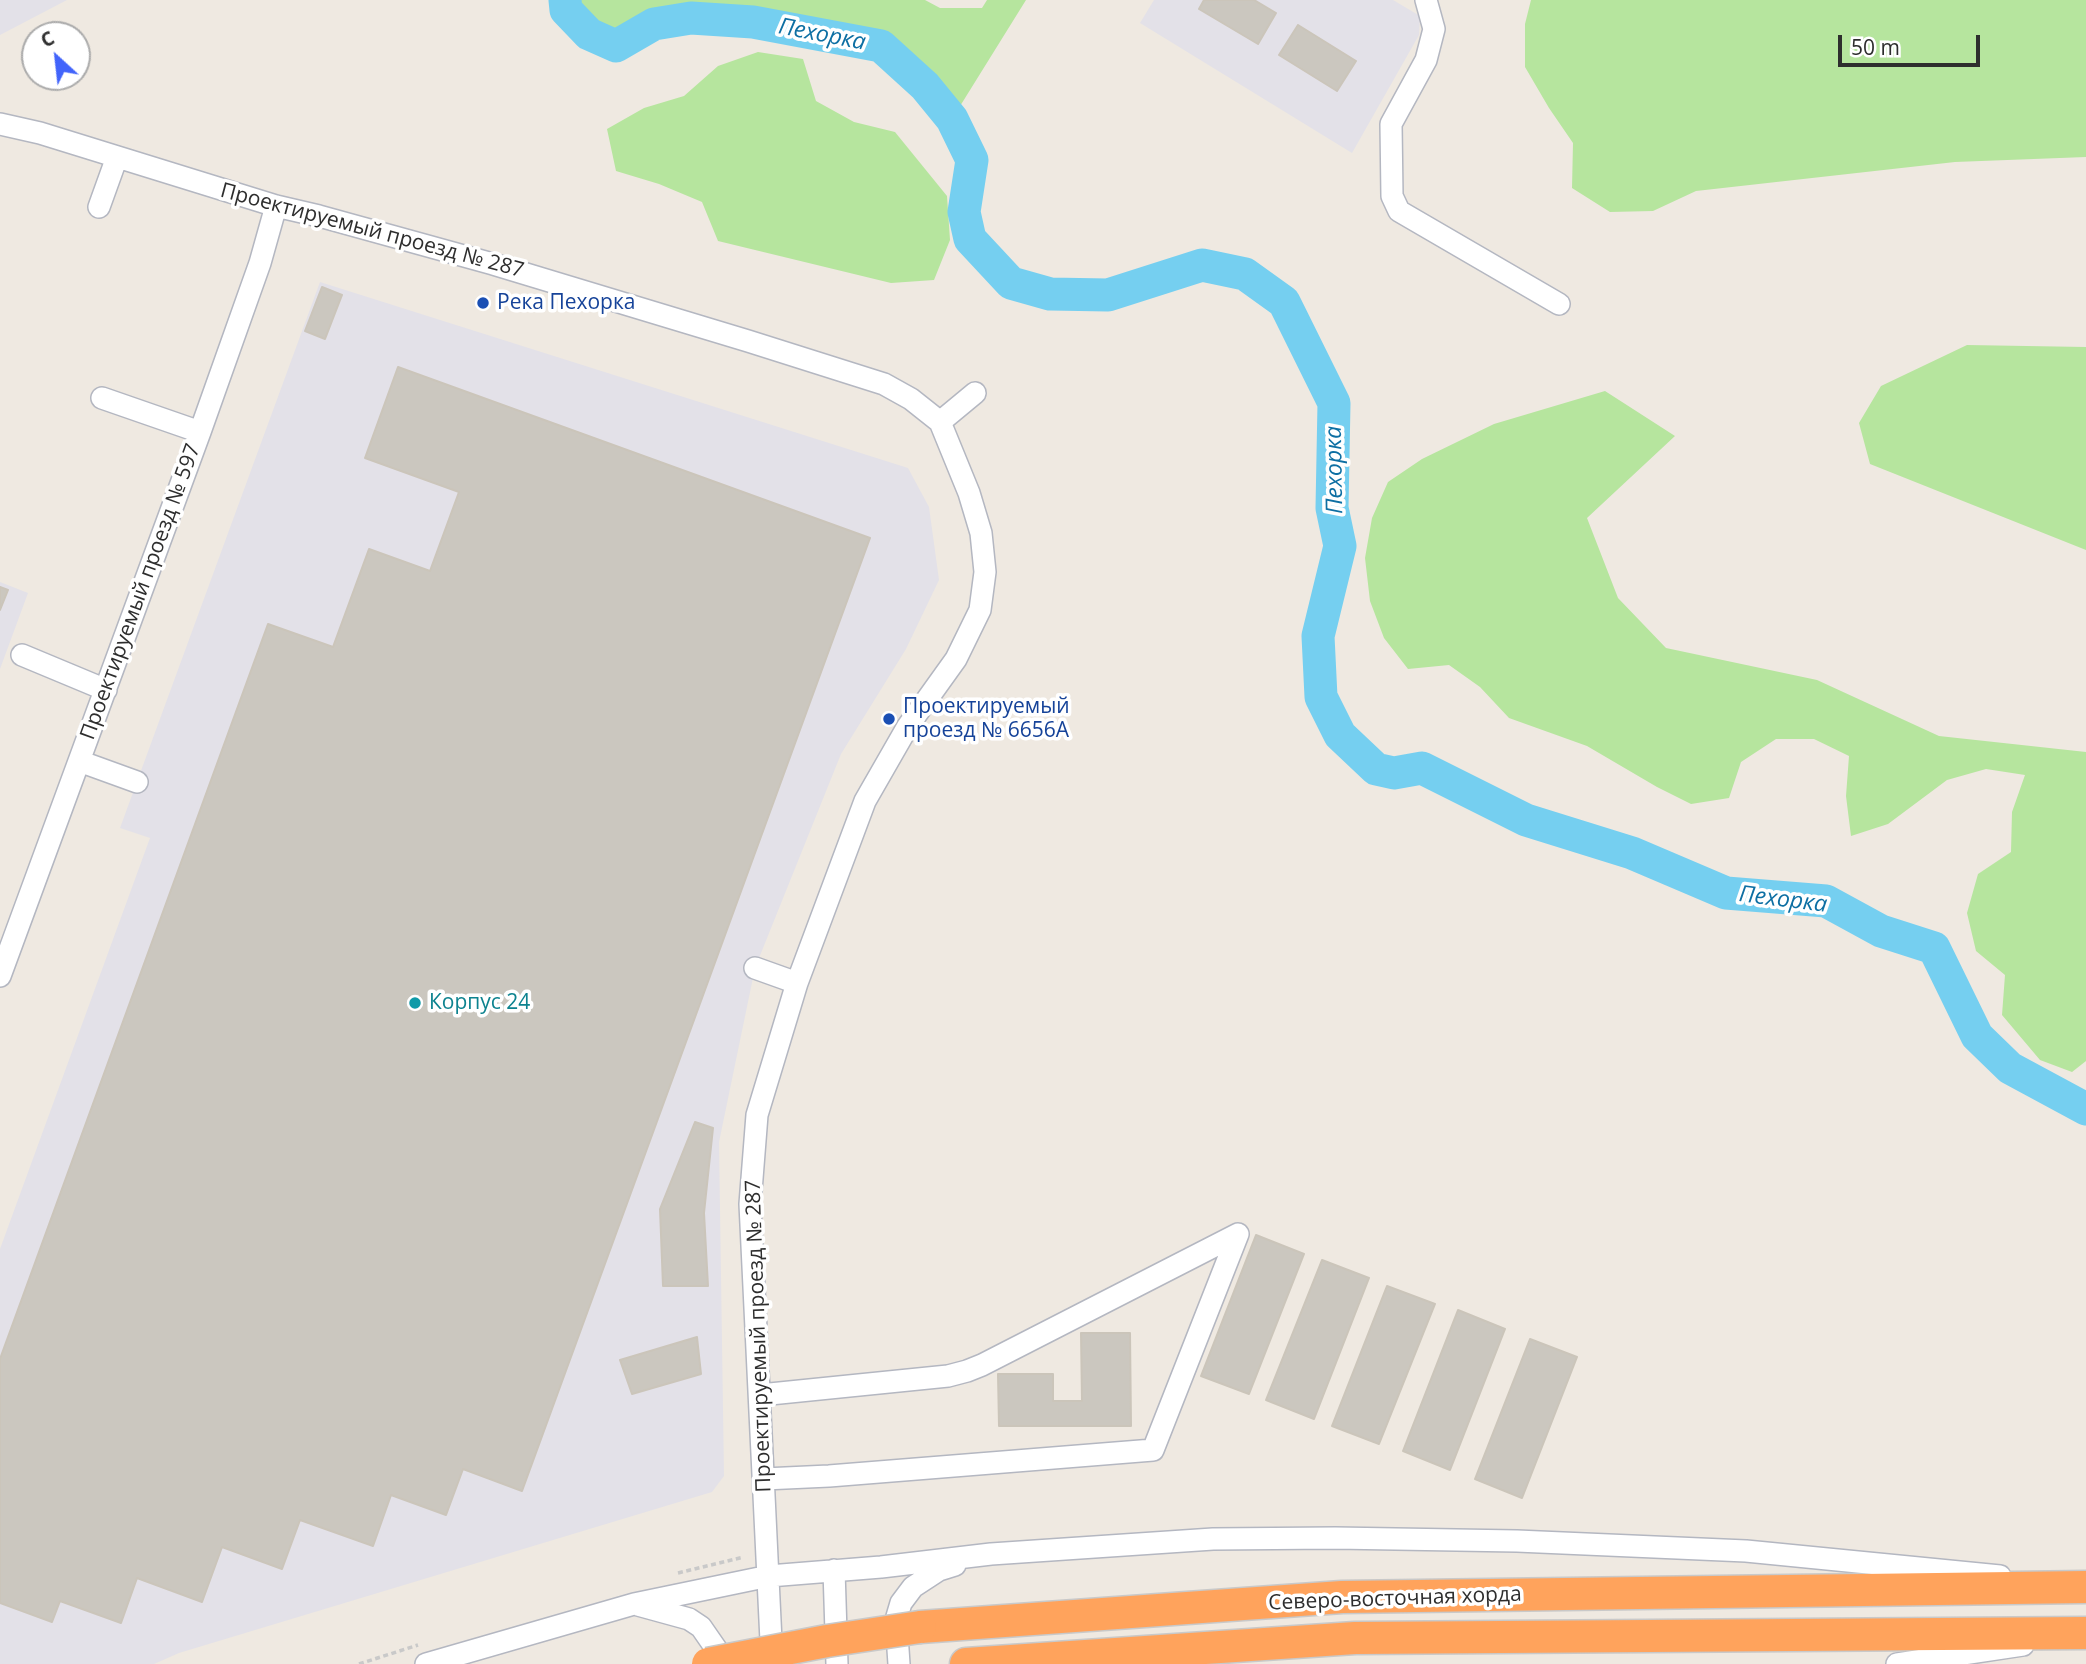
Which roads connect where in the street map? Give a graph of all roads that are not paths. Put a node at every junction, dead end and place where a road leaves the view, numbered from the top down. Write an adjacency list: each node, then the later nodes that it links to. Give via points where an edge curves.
1 (1426, 0): 6 (street, via 1434,29 1426,60 1391,124 1392,196 1399,211)
2 (0, 124): 3 (street, Проектируемый проезд № 287)
3 (117, 157): 4 (street, Проектируемый проезд № 287); 5 (street)
4 (276, 206): 9 (street, Проектируемый проезд № 287, via 531,275 884,384); 10 (street, Проектируемый проезд № 597)
5 (99, 207)
6 (1559, 304)
7 (975, 393): 9 (street)
8 (102, 398): 10 (street)
9 (940, 422): 17 (street, Проектируемый проезд № 287, via 981,533 985,572 980,610 956,659 908,726 865,802)
10 (200, 432): 12 (street, Проектируемый проезд № 597)
11 (22, 655): 12 (street)
12 (106, 690): 13 (street, Проектируемый проезд № 597)
13 (79, 761): 14 (street); 16 (street, Проектируемый проезд № 597)
14 (137, 782)
15 (755, 968): 17 (street)
16 (0, 976)
17 (797, 983): 18 (street, Проектируемый проезд № 287, via 757,1115 750,1204)
18 (760, 1395): 19 (street, Проектируемый проезд № 287); 19 (street, via 967,1371 1238,1234 1153,1450)
19 (764, 1479): 22 (street, Проектируемый проезд № 287)
20 (991, 1554): 21 (street); 23 (street, via 1213,1539 1517,1541 1746,1551); 31 (street, via 939,1570 913,1587 896,1620)
21 (834, 1570): 22 (street); 30 (street)
22 (769, 1576): 24 (street); 29 (street, Проектируемый проезд № 287)
23 (2086, 1585): 27 (highway, Северо-восточная хорда, bridge, via 1342,1597 920,1627)
24 (634, 1604): 26 (street); 28 (street, via 689,1619 701,1627 719,1653)
25 (2086, 1634): 32 (highway, Северо-восточная хорда, via 1355,1638); 33 (street)
26 (426, 1664)
27 (708, 1664)
28 (720, 1664)
29 (772, 1664)
30 (836, 1664)
31 (899, 1664)
32 (966, 1664)
33 (1897, 1664)

